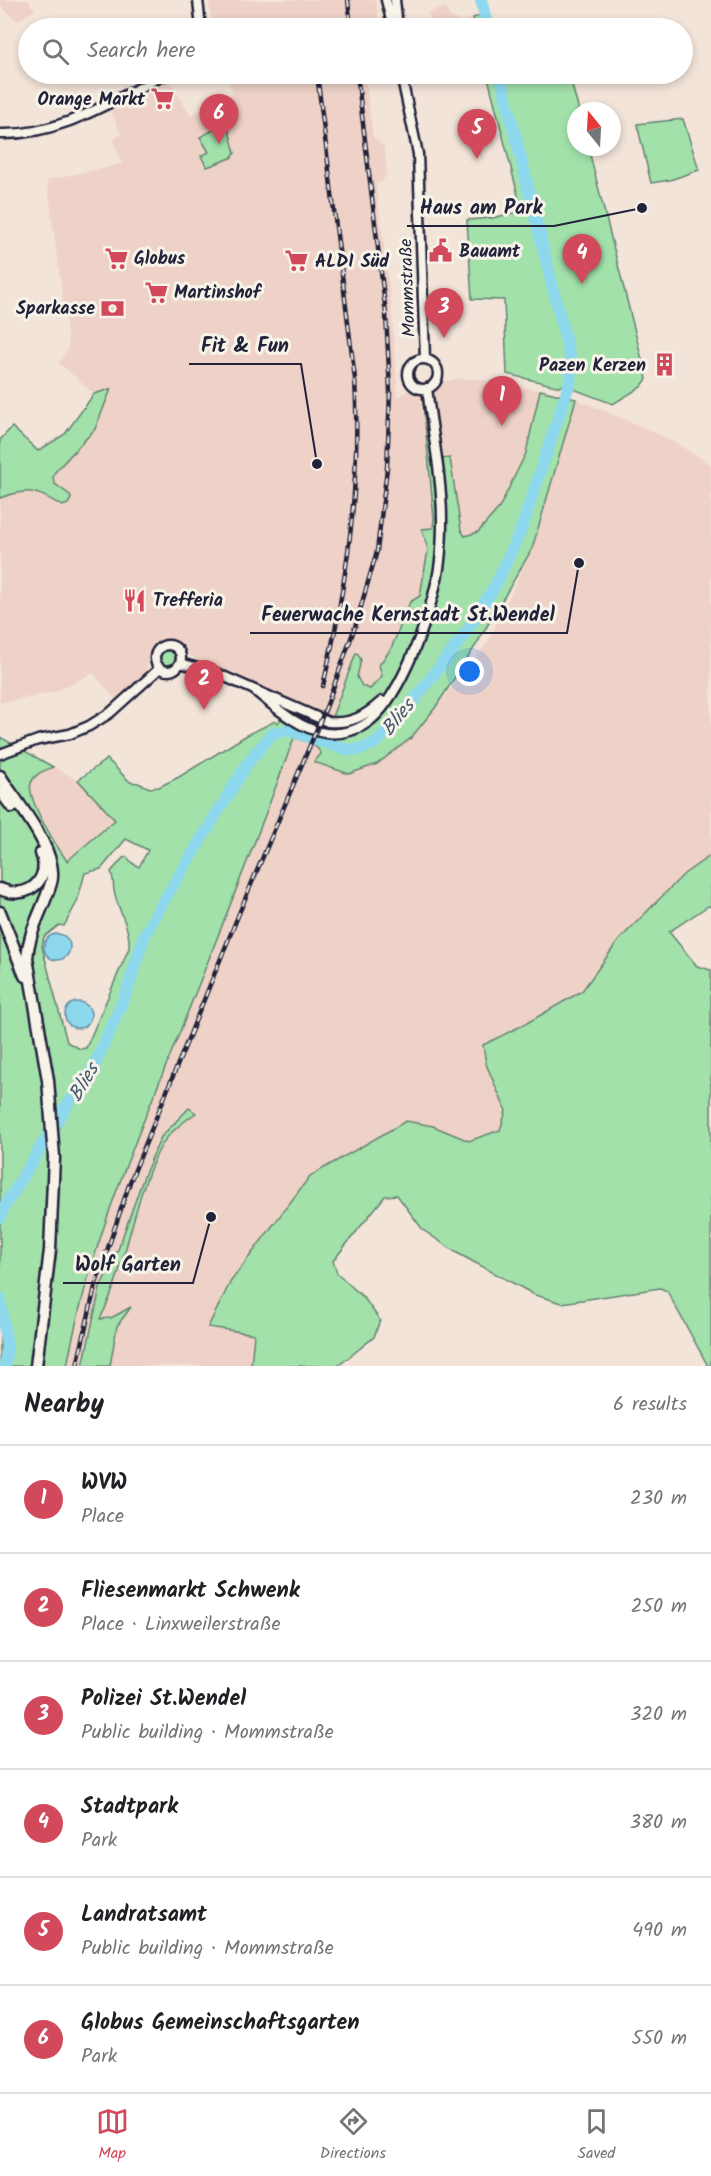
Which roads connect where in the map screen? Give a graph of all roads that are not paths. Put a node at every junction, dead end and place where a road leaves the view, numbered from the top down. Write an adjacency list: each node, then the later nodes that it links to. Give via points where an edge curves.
1 (198, 0): 4 (main road)
2 (386, 0): 5 (main road)
3 (395, 0): 6 (main road)
4 (200, 18)
5 (390, 18)
6 (397, 18)
7 (147, 84): 9 (main road, via 54,127 34,133)
8 (403, 84): 10 (main road, Mommstraße, via 418,154)
9 (0, 134)
10 (425, 359): 11 (main road, Mommstraße, via 434,364 438,373 436,381); 11 (main road, Mommstraße, via 411,365 408,375 413,385)
11 (427, 388): 15 (main road, Mommstraße, via 442,519 438,578 407,667 383,700)
12 (180, 663): 13 (main road, via 171,671); 13 (main road, via 179,650 164,646 155,658); 14 (main road, via 216,673)
13 (160, 668): 16 (main road, via 110,713 88,726)
14 (255, 691): 15 (main road, via 328,722); 15 (main road, via 317,731 344,733)
15 (358, 724)
16 (0, 754)
17 (0, 776): 21 (highway, via 47,849 51,865 51,883 28,947)
18 (0, 791): 19 (highway, via 34,840 44,863 42,877 33,889 16,894)
19 (0, 889)
20 (0, 912): 21 (highway)
21 (38, 1019): 22 (highway, via 54,1157 50,1250)
22 (36, 1366)

